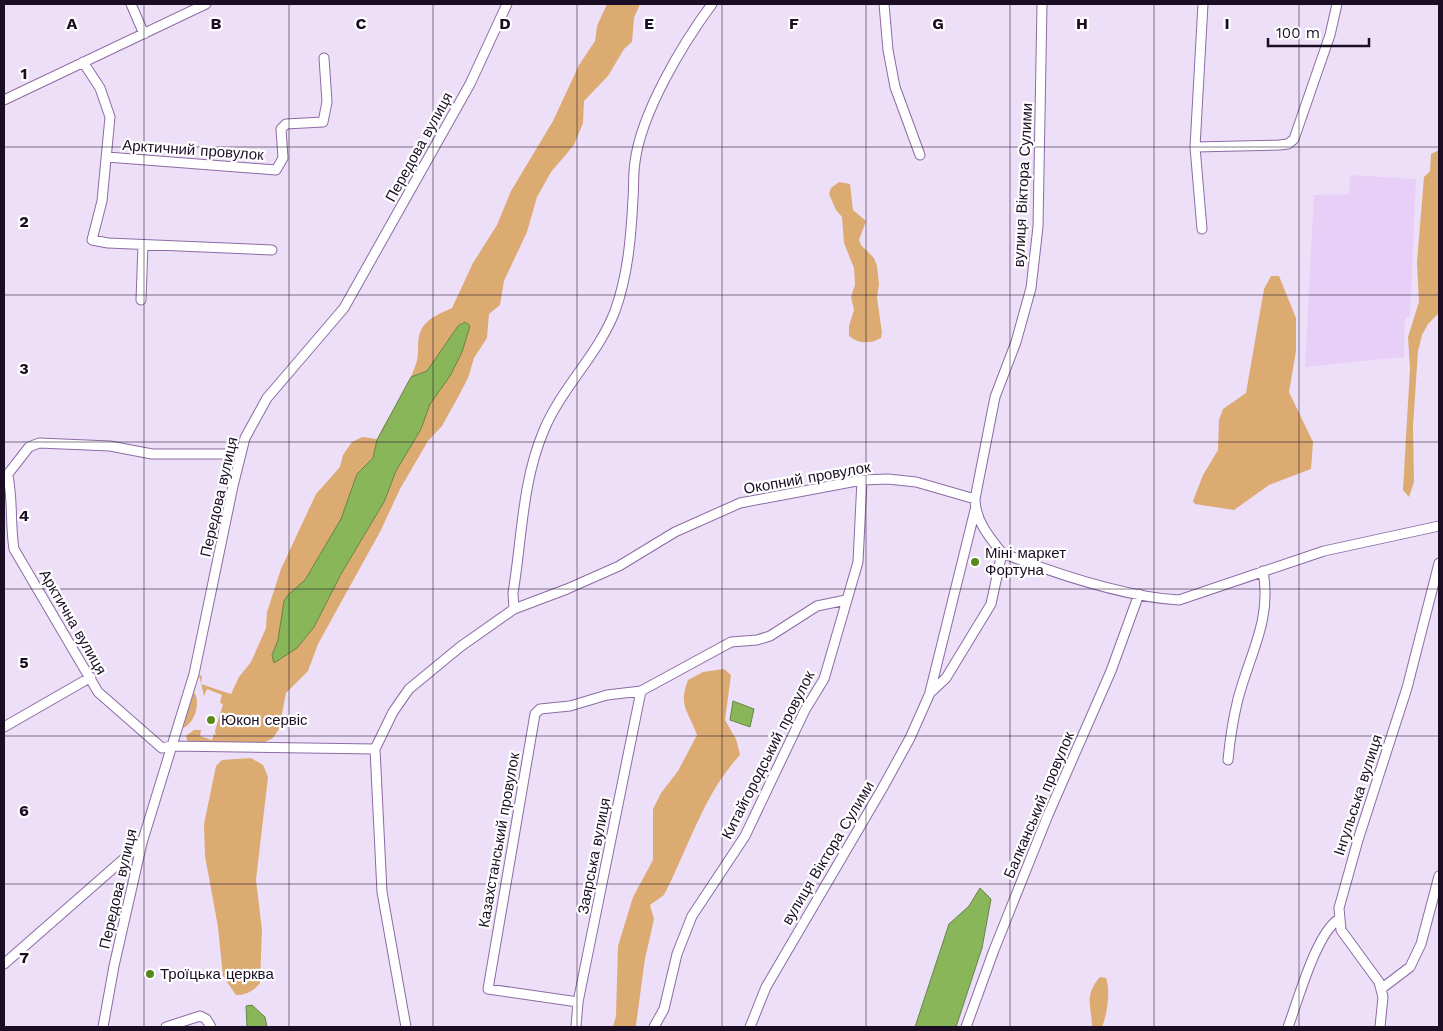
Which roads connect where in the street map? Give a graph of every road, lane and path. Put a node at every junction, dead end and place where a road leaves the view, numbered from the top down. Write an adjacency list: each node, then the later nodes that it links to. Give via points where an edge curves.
1 (131, 4): 9 (street)
2 (206, 4): 9 (street)
3 (507, 4): 20 (street, Передова вулиця, via 470,84 374,259 338,317 268,398 254,419)
4 (712, 4): 31 (street, via 660,91 639,139 634,163 628,261 615,310 593,353 543,431 530,475 513,593)
5 (884, 4): 14 (street, via 895,87)
6 (1042, 4): 23 (street, вулиця Віктора Сулими, via 1038,226 1031,288 1016,342 995,397)
7 (1203, 4): 13 (street)
8 (1336, 4): 13 (street, via 1330,35 1294,139 1279,145)
9 (144, 34): 11 (street)
10 (324, 58): 15 (street, Арктичний провулок, via 327,102 323,122 286,124 281,129 283,158 276,170)
11 (83, 62): 12 (street); 15 (street, Арктичний провулок, via 100,88 110,117)
12 (4, 100)
13 (1195, 147): 16 (street)
14 (920, 155)
15 (107, 157): 17 (street, Арктичний провулок, via 102,201 92,240)
16 (1202, 229)
17 (143, 245): 18 (street, Арктичний провулок); 19 (street)
18 (272, 250)
19 (141, 300)
20 (240, 454): 21 (street, Арктична вулиця, via 152,454 110,446 39,443 29,448); 36 (street, Передова вулиця, via 194,674)
21 (6, 478): 32 (street, Арктична вулиця, via 13,497 10,527 14,548)
22 (862, 480): 23 (street, Окопний провулок, via 916,482); 30 (street, Китайгородський провулок, via 858,562); 31 (street, Окопний провулок, via 740,503 675,532 619,566)
23 (975, 498): 24 (street, вулиця Віктора Сулими)
24 (975, 510): 26 (street, вулиця Віктора Сулими, via 986,533); 34 (street, вулиця Віктора Сулими)
25 (1439, 526): 28 (street, via 1324,551)
26 (1002, 553): 29 (street, via 1039,568); 34 (street, вулиця Віктора Сулими, via 991,604 946,678)
27 (1439, 563): 41 (street, Інгульська вулиця, via 1407,688 1342,892)
28 (1263, 571): 29 (street, via 1179,600); 38 (street, via 1266,611 1239,698)
29 (1139, 594): 52 (street, Балканський провулок, via 1111,671 1048,815)
30 (846, 600): 33 (street, via 816,606 770,636 731,642); 50 (street, Китайгородський провулок, via 824,679 805,710 745,836 692,916 677,954 664,1009)
31 (514, 609): 37 (street, Окопний провулок, via 409,689 393,712)
32 (91, 677): 35 (street); 36 (street, Арктична вулиця, via 98,692 126,718 162,748)
33 (640, 691): 44 (street, Заярська вулиця); 44 (street, Казахстанський провулок, via 540,709 535,714 488,989)
34 (930, 693): 51 (street, вулиця Віктора Сулими, via 882,789 766,987)
35 (4, 727)
36 (171, 746): 37 (street); 39 (street, Передова вулиця)
37 (375, 749): 48 (street, via 382,892)
38 (1228, 760)
39 (142, 843): 42 (street); 45 (street, Передова вулиця)
40 (1439, 876): 43 (street, via 1421,944 1410,967)
41 (1339, 919): 43 (street, via 1342,930); 53 (street, via 1332,923 1320,942)
42 (4, 964)
43 (1381, 989): 54 (street, via 1383,1014)
44 (578, 1002): 49 (street, Заярська вулиця)
45 (103, 1027)
46 (166, 1027): 47 (street, via 200,1016)
47 (211, 1027)
48 (406, 1027)
49 (576, 1027)
50 (654, 1027)
51 (750, 1027)
52 (966, 1027)
53 (1288, 1027)
54 (1380, 1027)

